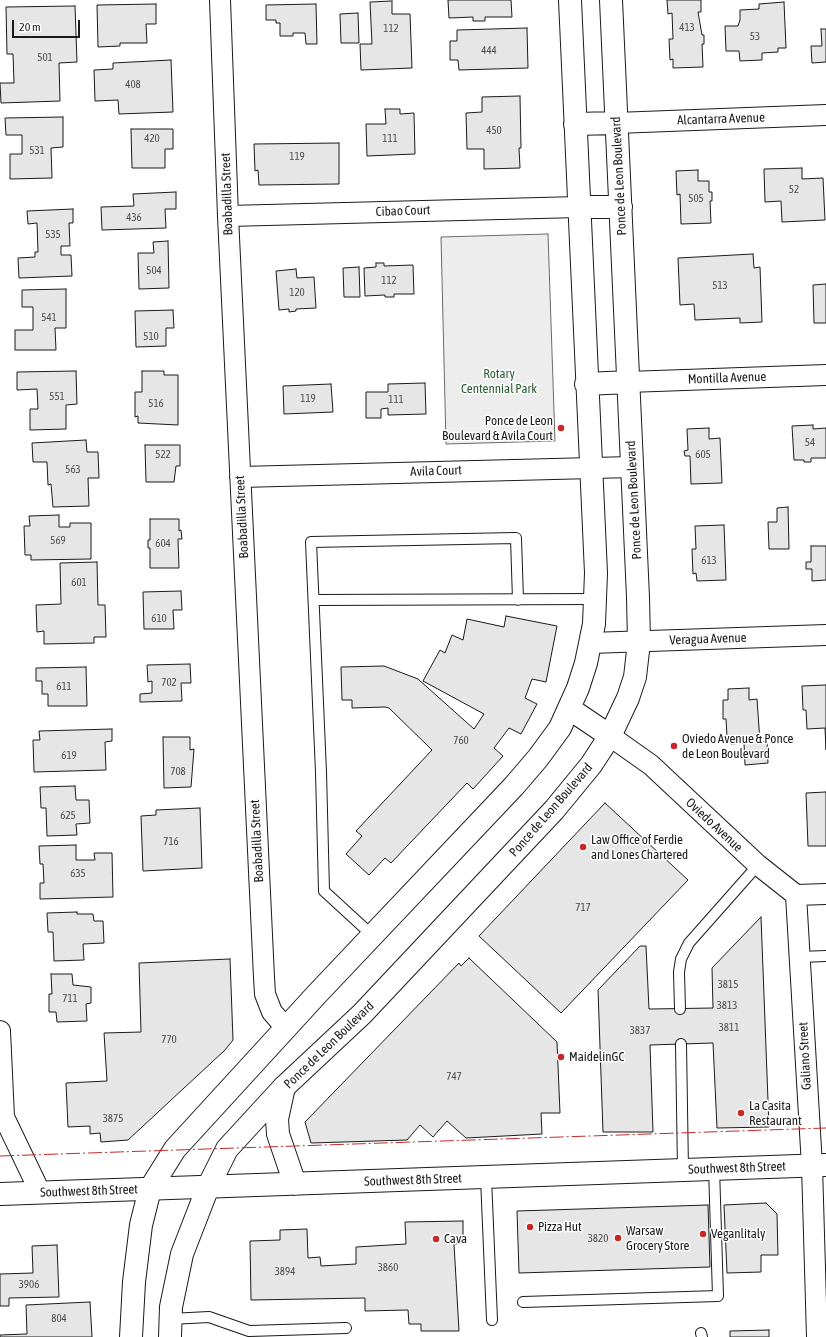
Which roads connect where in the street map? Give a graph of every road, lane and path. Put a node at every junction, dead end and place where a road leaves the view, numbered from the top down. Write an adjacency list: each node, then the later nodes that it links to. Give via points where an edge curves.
1 (220, 0): 9 (street, Boabadilla Street)
2 (570, 0): 6 (street)
3 (611, 0): 5 (street, Ponce de Leon Boulevard)
4 (826, 115): 5 (street, Alcantarra Avenue)
5 (616, 123): 6 (street); 8 (street, Ponce de Leon Boulevard)
6 (575, 124): 7 (street)
7 (579, 207): 8 (street); 9 (street, Cibao Court); 12 (street)
8 (620, 207): 11 (street, Ponce de Leon Boulevard)
9 (228, 216): 15 (street, Boabadilla Street)
10 (826, 375): 11 (street, Montilla Avenue)
11 (628, 382): 12 (street); 14 (street, Ponce de Leon Boulevard)
12 (586, 384): 13 (street)
13 (590, 467): 14 (street, Avila Court); 15 (street, Avila Court); 16 (street)
14 (632, 467): 20 (street, Ponce de Leon Boulevard)
15 (240, 477): 31 (street, Boabadilla Street, via 265,988 272,1012)
16 (595, 599): 18 (lane); 21 (street)
17 (314, 600): 18 (lane); 18 (lane, via 311,542 516,538); 27 (lane, via 324,891)
18 (518, 600)
19 (826, 635): 20 (street, Veragua Avenue)
20 (639, 642): 21 (street, Veragua Avenue); 23 (street, Ponce de Leon Boulevard, via 628,698)
21 (590, 643): 22 (street)
22 (570, 709): 23 (street); 27 (street, via 560,728 514,786)
23 (610, 736): 24 (street, Oviedo Avenue, via 651,765); 34 (street, Ponce de Leon Boulevard, via 592,765 554,810 362,1014)
24 (758, 865): 26 (street, Oviedo Avenue); 30 (lane, via 689,943 681,959 679,972)
25 (826, 894): 26 (street)
26 (796, 895): 29 (street, Galiano Street)
27 (373, 936): 31 (street)
28 (826, 956): 29 (lane)
29 (800, 957): 36 (street, Galiano Street)
30 (680, 1009)
31 (286, 1028): 42 (street, via 175,1149)
32 (0, 1031): 35 (street)
33 (681, 1044): 38 (lane)
34 (284, 1087): 40 (street, via 277,1119 278,1134); 41 (street, Ponce de Leon Boulevard, via 227,1149)
35 (2, 1116): 43 (street)
36 (819, 1166): 37 (street, Southwest 8th Street); 50 (street, Galiano Street)
37 (714, 1168): 38 (street, Southwest 8th Street); 45 (lane, via 718,1296)
38 (683, 1170): 39 (street, Southwest 8th Street)
39 (486, 1178): 40 (street, Southwest 8th Street); 46 (lane)
40 (295, 1184): 41 (street, Southwest 8th Street)
41 (208, 1187): 42 (street, Southwest 8th Street); 47 (street, Ponce de Leon Boulevard, via 182,1254)
42 (150, 1189): 43 (street, Southwest 8th Street); 49 (street, via 138,1242)
43 (40, 1192): 44 (street, Southwest 8th Street)
44 (0, 1194)
45 (523, 1302)
46 (492, 1320)
47 (170, 1328): 48 (lane, via 209,1318 249,1331)
48 (346, 1328)
49 (131, 1337)
50 (818, 1337)

